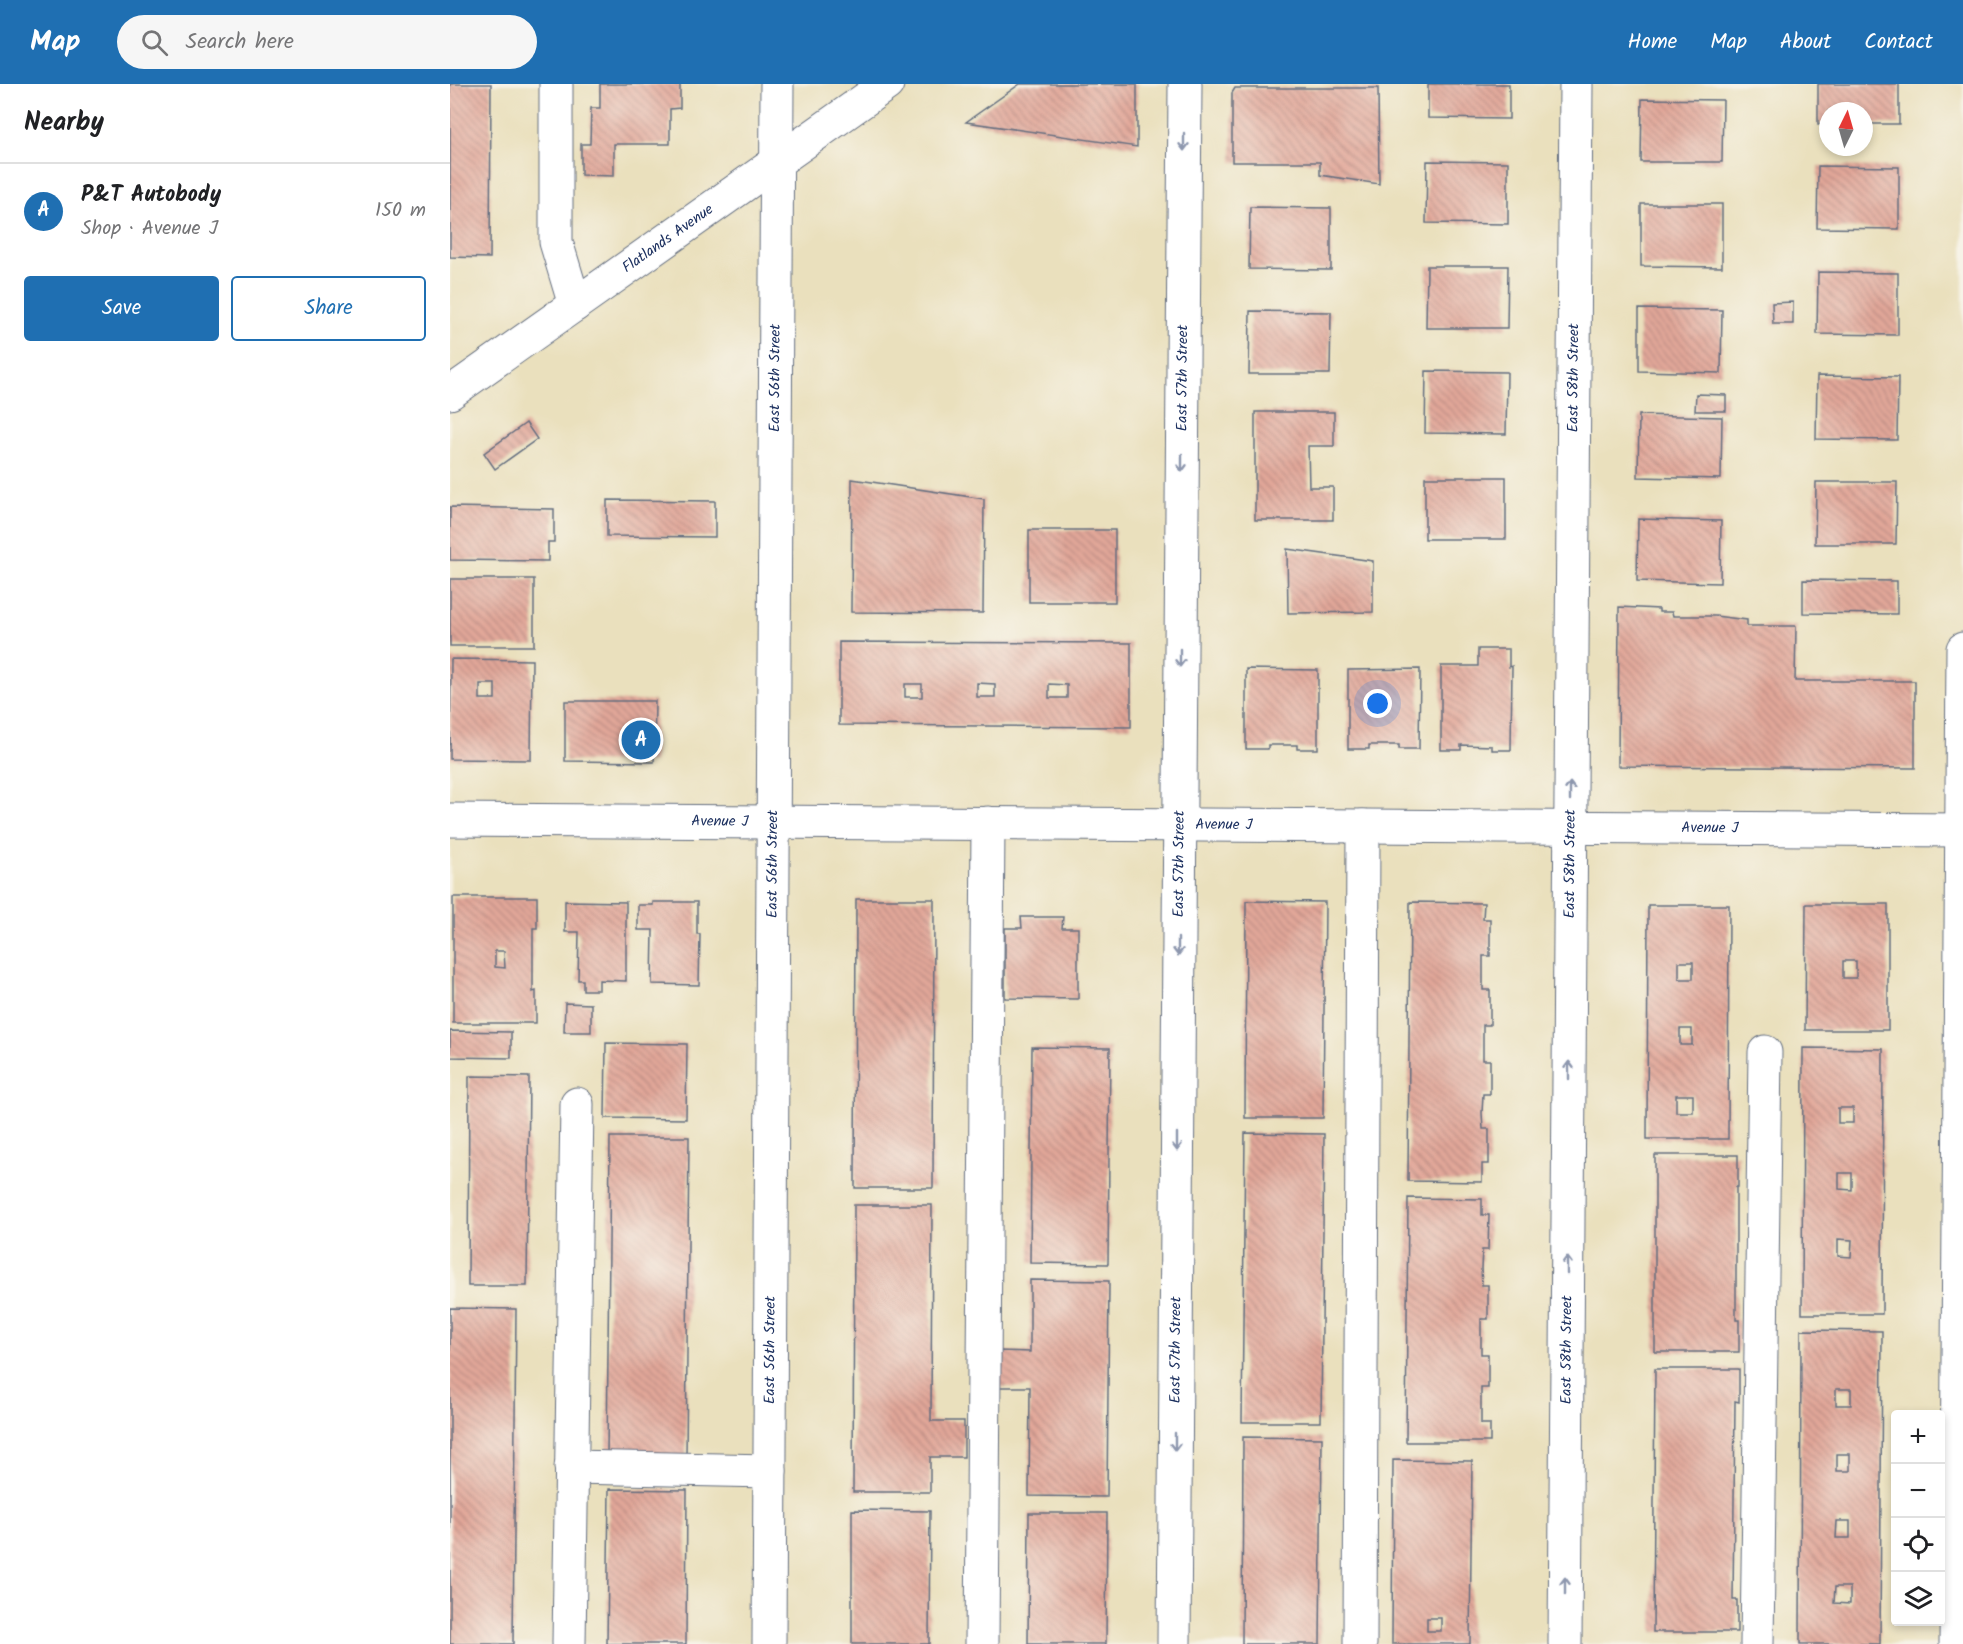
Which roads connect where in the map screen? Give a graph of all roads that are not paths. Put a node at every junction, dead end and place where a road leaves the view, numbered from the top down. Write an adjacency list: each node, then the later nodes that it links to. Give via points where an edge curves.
1 (556, 84): 7 (street, via 556,242)
2 (777, 84): 6 (street, East 56th Street)
3 (887, 84): 6 (street, Flatlands Avenue)
4 (1185, 84): 13 (street, East 57th Street, one-way to 13)
5 (1576, 84): 15 (street, East 58th Street, one-way to 5)
6 (778, 161): 7 (street, Flatlands Avenue); 11 (street, East 56th Street)
7 (575, 305): 8 (street, Flatlands Avenue)
8 (450, 393)
9 (1963, 649): 16 (street)
10 (450, 820): 11 (street, Avenue J)
11 (774, 822): 12 (street, Avenue J); 20 (street, East 56th Street)
12 (988, 823): 13 (street, Avenue J); 23 (street)
13 (1179, 825): 14 (street, Avenue J); 24 (street, East 57th Street, one-way to 24)
14 (1363, 826): 15 (street, Avenue J); 25 (street)
15 (1570, 828): 16 (street, Avenue J); 26 (street, East 58th Street, one-way to 15)
16 (1962, 830): 28 (street)
17 (1765, 1052): 27 (street)
18 (577, 1104): 19 (street)
19 (572, 1467): 20 (street); 21 (street)
20 (770, 1471): 22 (street, East 56th Street)
21 (569, 1644)
22 (769, 1644)
23 (982, 1644)
24 (1174, 1644)
25 (1360, 1644)
26 (1564, 1644)
27 (1757, 1644)
28 (1956, 1644)

